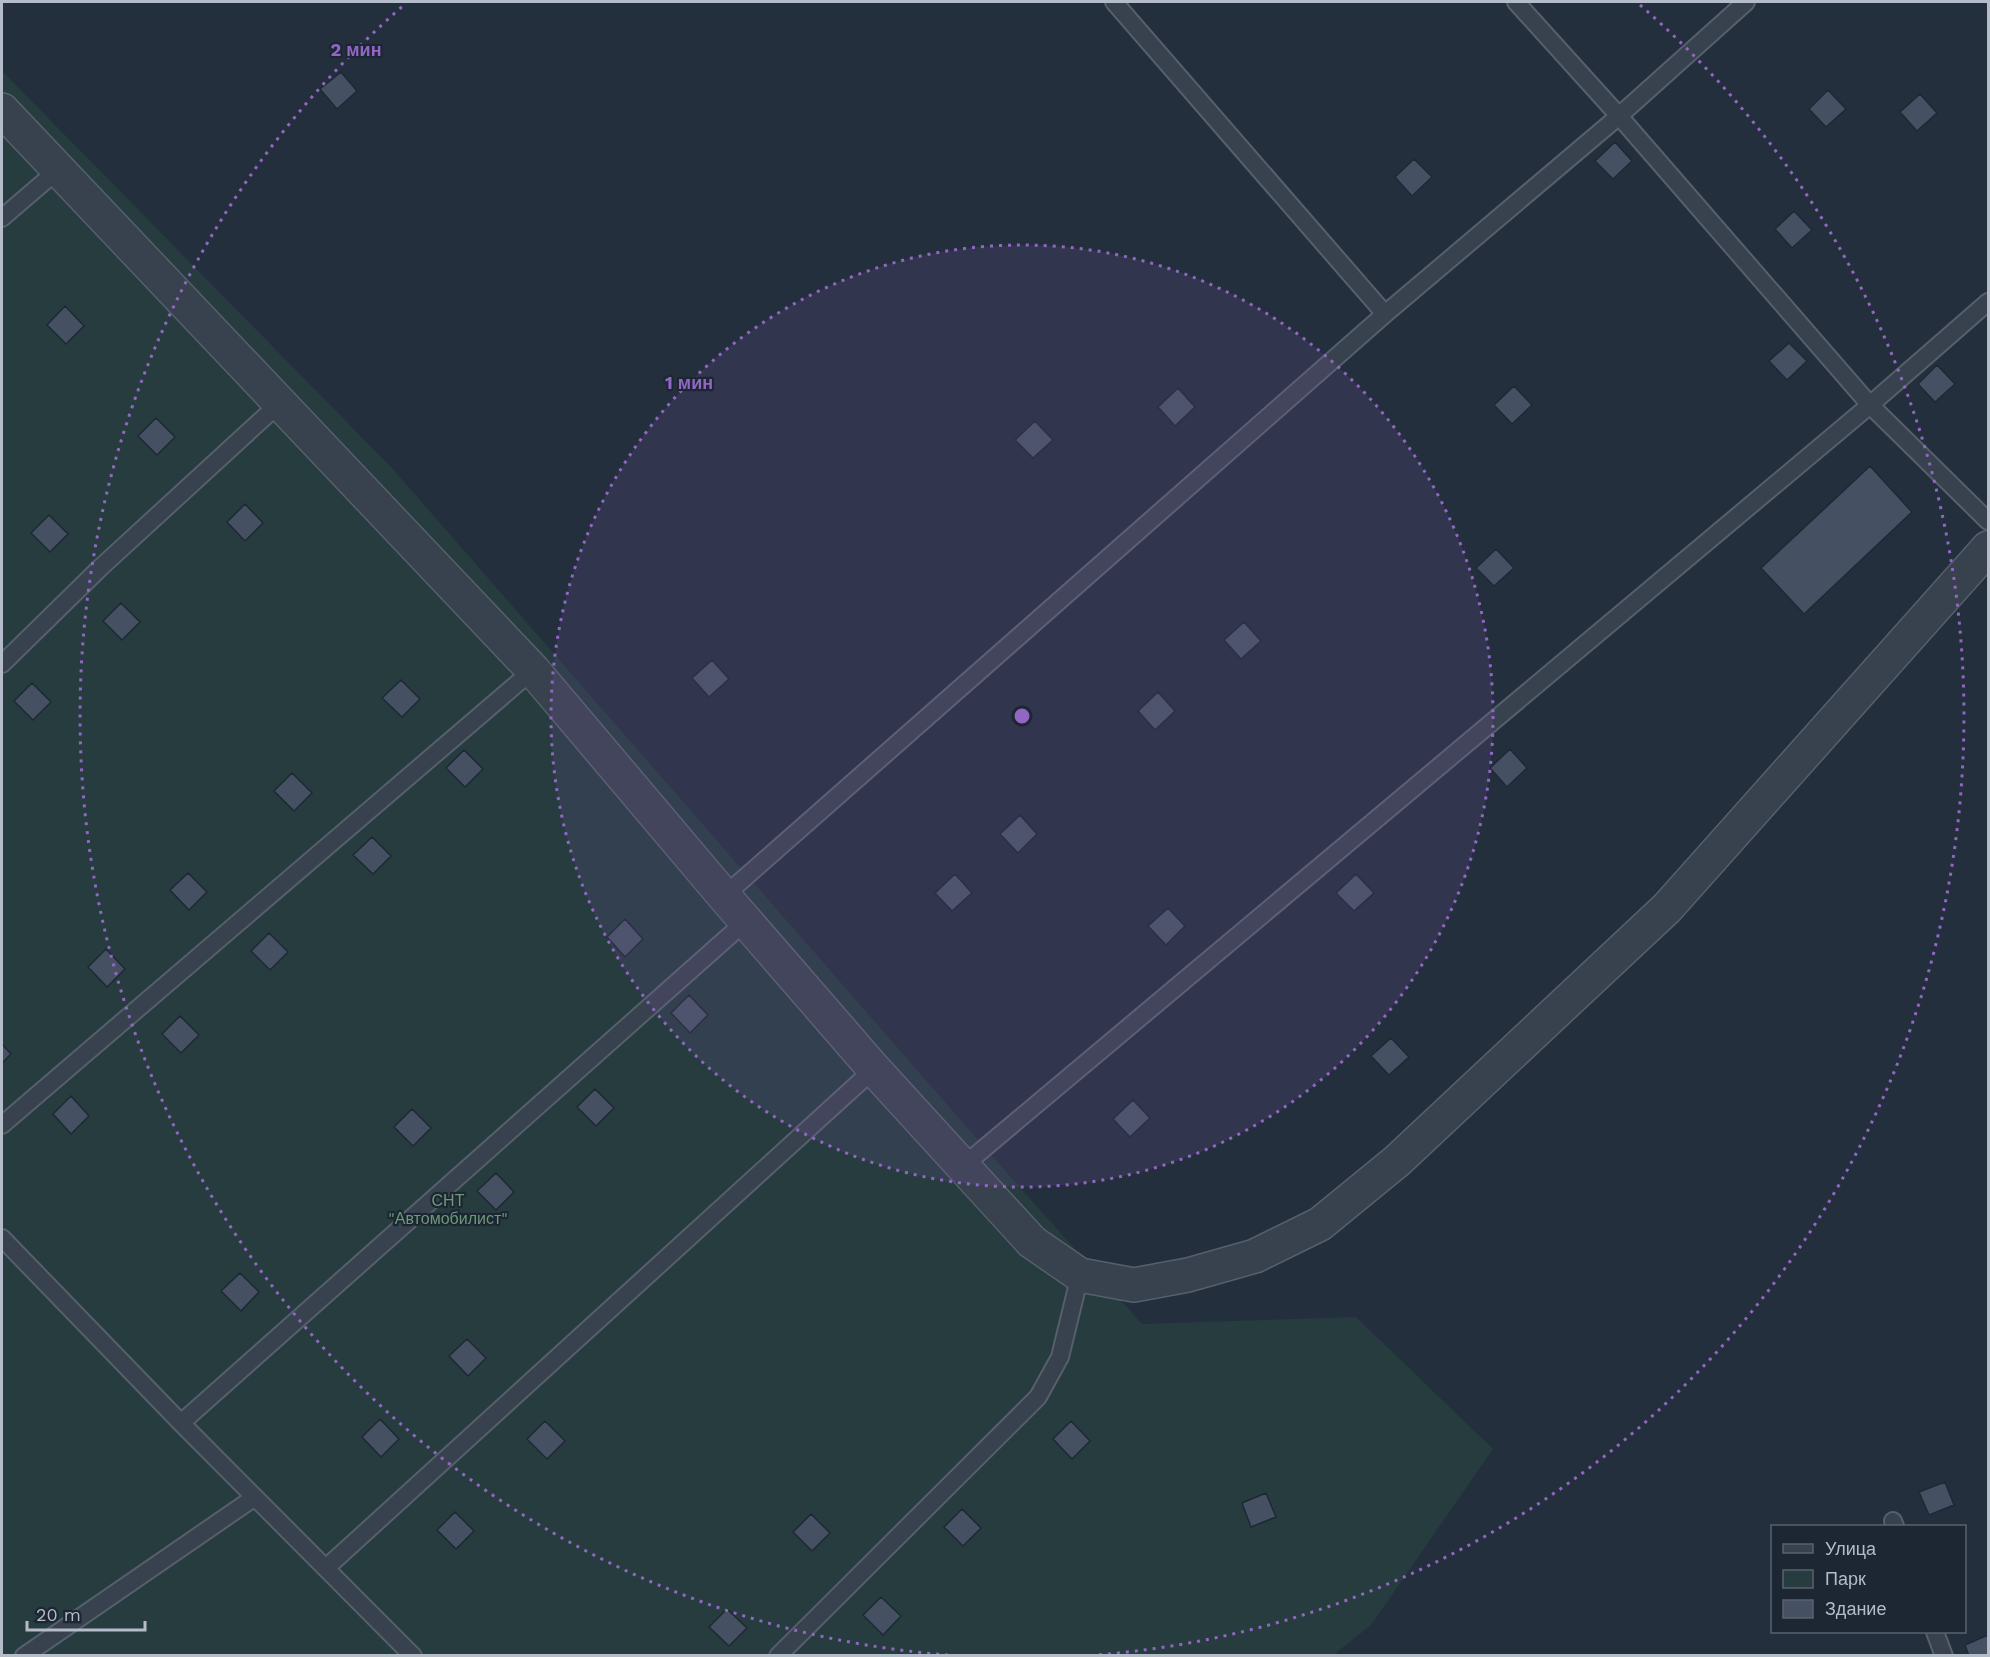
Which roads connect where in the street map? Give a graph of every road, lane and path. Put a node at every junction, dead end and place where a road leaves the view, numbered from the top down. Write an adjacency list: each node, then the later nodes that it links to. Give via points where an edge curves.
1 (1516, 2): 5 (lane)
2 (1746, 2): 5 (lane)
3 (1118, 3): 9 (lane)
4 (2, 110): 6 (street)
5 (1619, 116): 9 (lane); 11 (lane)
6 (59, 169): 7 (lane); 10 (street)
7 (2, 218)
8 (1989, 302): 11 (lane)
9 (1385, 314): 16 (lane)
10 (281, 402): 14 (lane); 15 (street)
11 (1870, 405): 12 (lane); 20 (lane)
12 (1989, 521)
13 (1989, 548): 22 (street, via 1667,908 1397,1161 1320,1224 1255,1256 1188,1275 1134,1285)
14 (2, 664)
15 (533, 670): 16 (street); 19 (lane)
16 (723, 896): 17 (street)
17 (746, 921): 18 (street); 23 (lane)
18 (874, 1069): 20 (street); 25 (lane)
19 (2, 1125)
20 (963, 1166): 22 (street, via 1032,1242)
21 (2, 1238): 23 (lane)
22 (1080, 1275): 29 (lane, via 1060,1357 1038,1397)
23 (181, 1423): 24 (lane)
24 (255, 1497): 25 (lane); 27 (lane)
25 (326, 1568): 28 (lane)
26 (1935, 1633): 30 (lane)
27 (24, 1656)
28 (413, 1656)
29 (778, 1656)
30 (1944, 1656)

